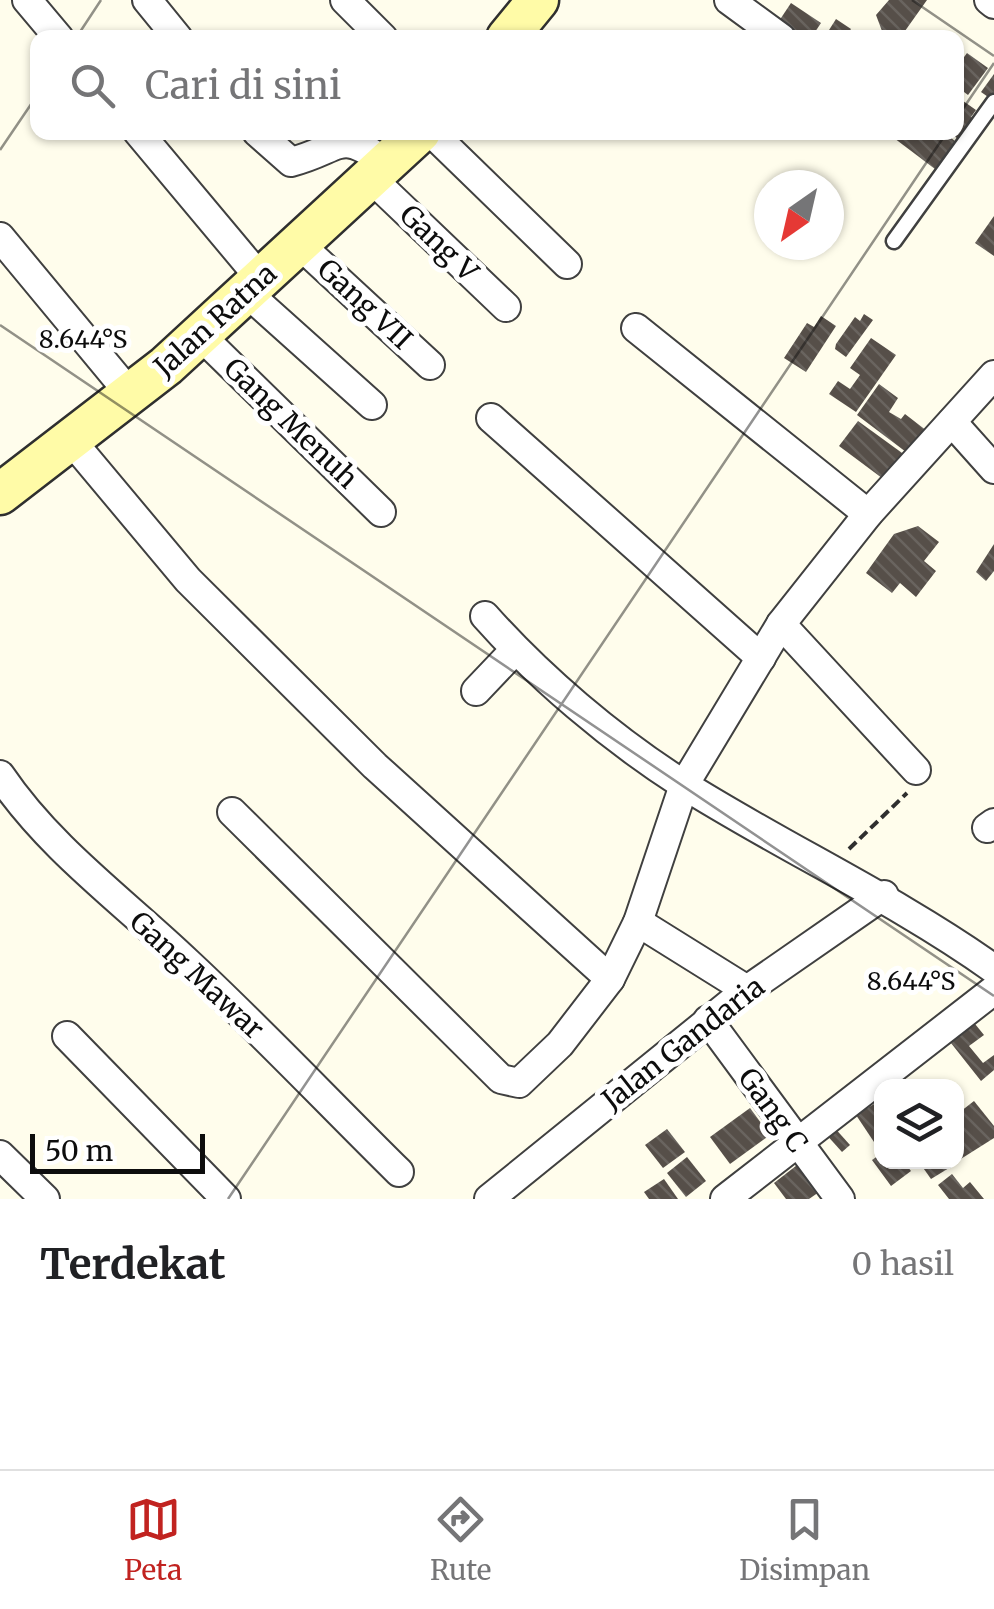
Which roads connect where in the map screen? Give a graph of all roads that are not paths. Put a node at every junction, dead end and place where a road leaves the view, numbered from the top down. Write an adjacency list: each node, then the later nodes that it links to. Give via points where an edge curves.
1 (27, 0): 5 (street)
2 (147, 0): 6 (street)
3 (346, 0): 7 (street)
4 (729, 0): 8 (street)
5 (51, 30)
6 (171, 30)
7 (375, 30)
8 (770, 30)
9 (994, 102): 16 (lane)
10 (144, 140): 19 (street)
11 (266, 140): 14 (street, Gang V, via 291,162 342,141 357,142)
12 (412, 140): 14 (street, Jalan Ratna)
13 (439, 140): 18 (street)
14 (380, 172): 17 (street, Jalan Ratna); 20 (street, Gang V)
15 (0, 237): 25 (street)
16 (894, 241)
17 (299, 244): 19 (street, Jalan Ratna); 23 (street, Gang VII)
18 (567, 264)
19 (254, 286): 22 (street, Jalan Ratna); 26 (street)
20 (506, 307)
21 (636, 328): 33 (street)
22 (200, 335): 25 (street, Jalan Ratna); 32 (street, Gang Menuh)
23 (430, 364)
24 (994, 374): 28 (street)
25 (132, 394): 29 (street, Jalan Ratna)
26 (372, 405)
27 (492, 418): 37 (street)
28 (952, 422): 30 (street); 33 (street)
29 (70, 439): 31 (street, Jalan Ratna); 46 (street, via 201,593 375,766)
30 (994, 469)
31 (0, 494)
32 (382, 512)
33 (868, 514): 35 (street)
34 (485, 616): 36 (street)
35 (781, 624): 37 (street); 39 (street)
36 (515, 650): 38 (street); 41 (street)
37 (761, 658): 41 (street)
38 (476, 691)
39 (916, 770)
40 (0, 775): 53 (street, Gang Mawar, via 64,853 188,962)
41 (684, 784): 43 (street); 44 (street)
42 (232, 812): 46 (street, via 506,1082 526,1078)
43 (884, 895): 45 (street); 47 (street, Jalan Gandaria)
44 (638, 922): 46 (street); 47 (street)
45 (994, 969)
46 (610, 978)
47 (748, 990): 49 (street, Jalan Gandaria)
48 (994, 990): 51 (street)
49 (708, 1020): 51 (street, Gang C); 56 (street, Jalan Gandaria)
50 (67, 1036): 55 (street)
51 (794, 1142): 57 (street); 58 (street, Gang C)
52 (0, 1155): 54 (street)
53 (399, 1172)
54 (45, 1199)
55 (226, 1199)
56 (488, 1199)
57 (724, 1199)
58 (840, 1199)

